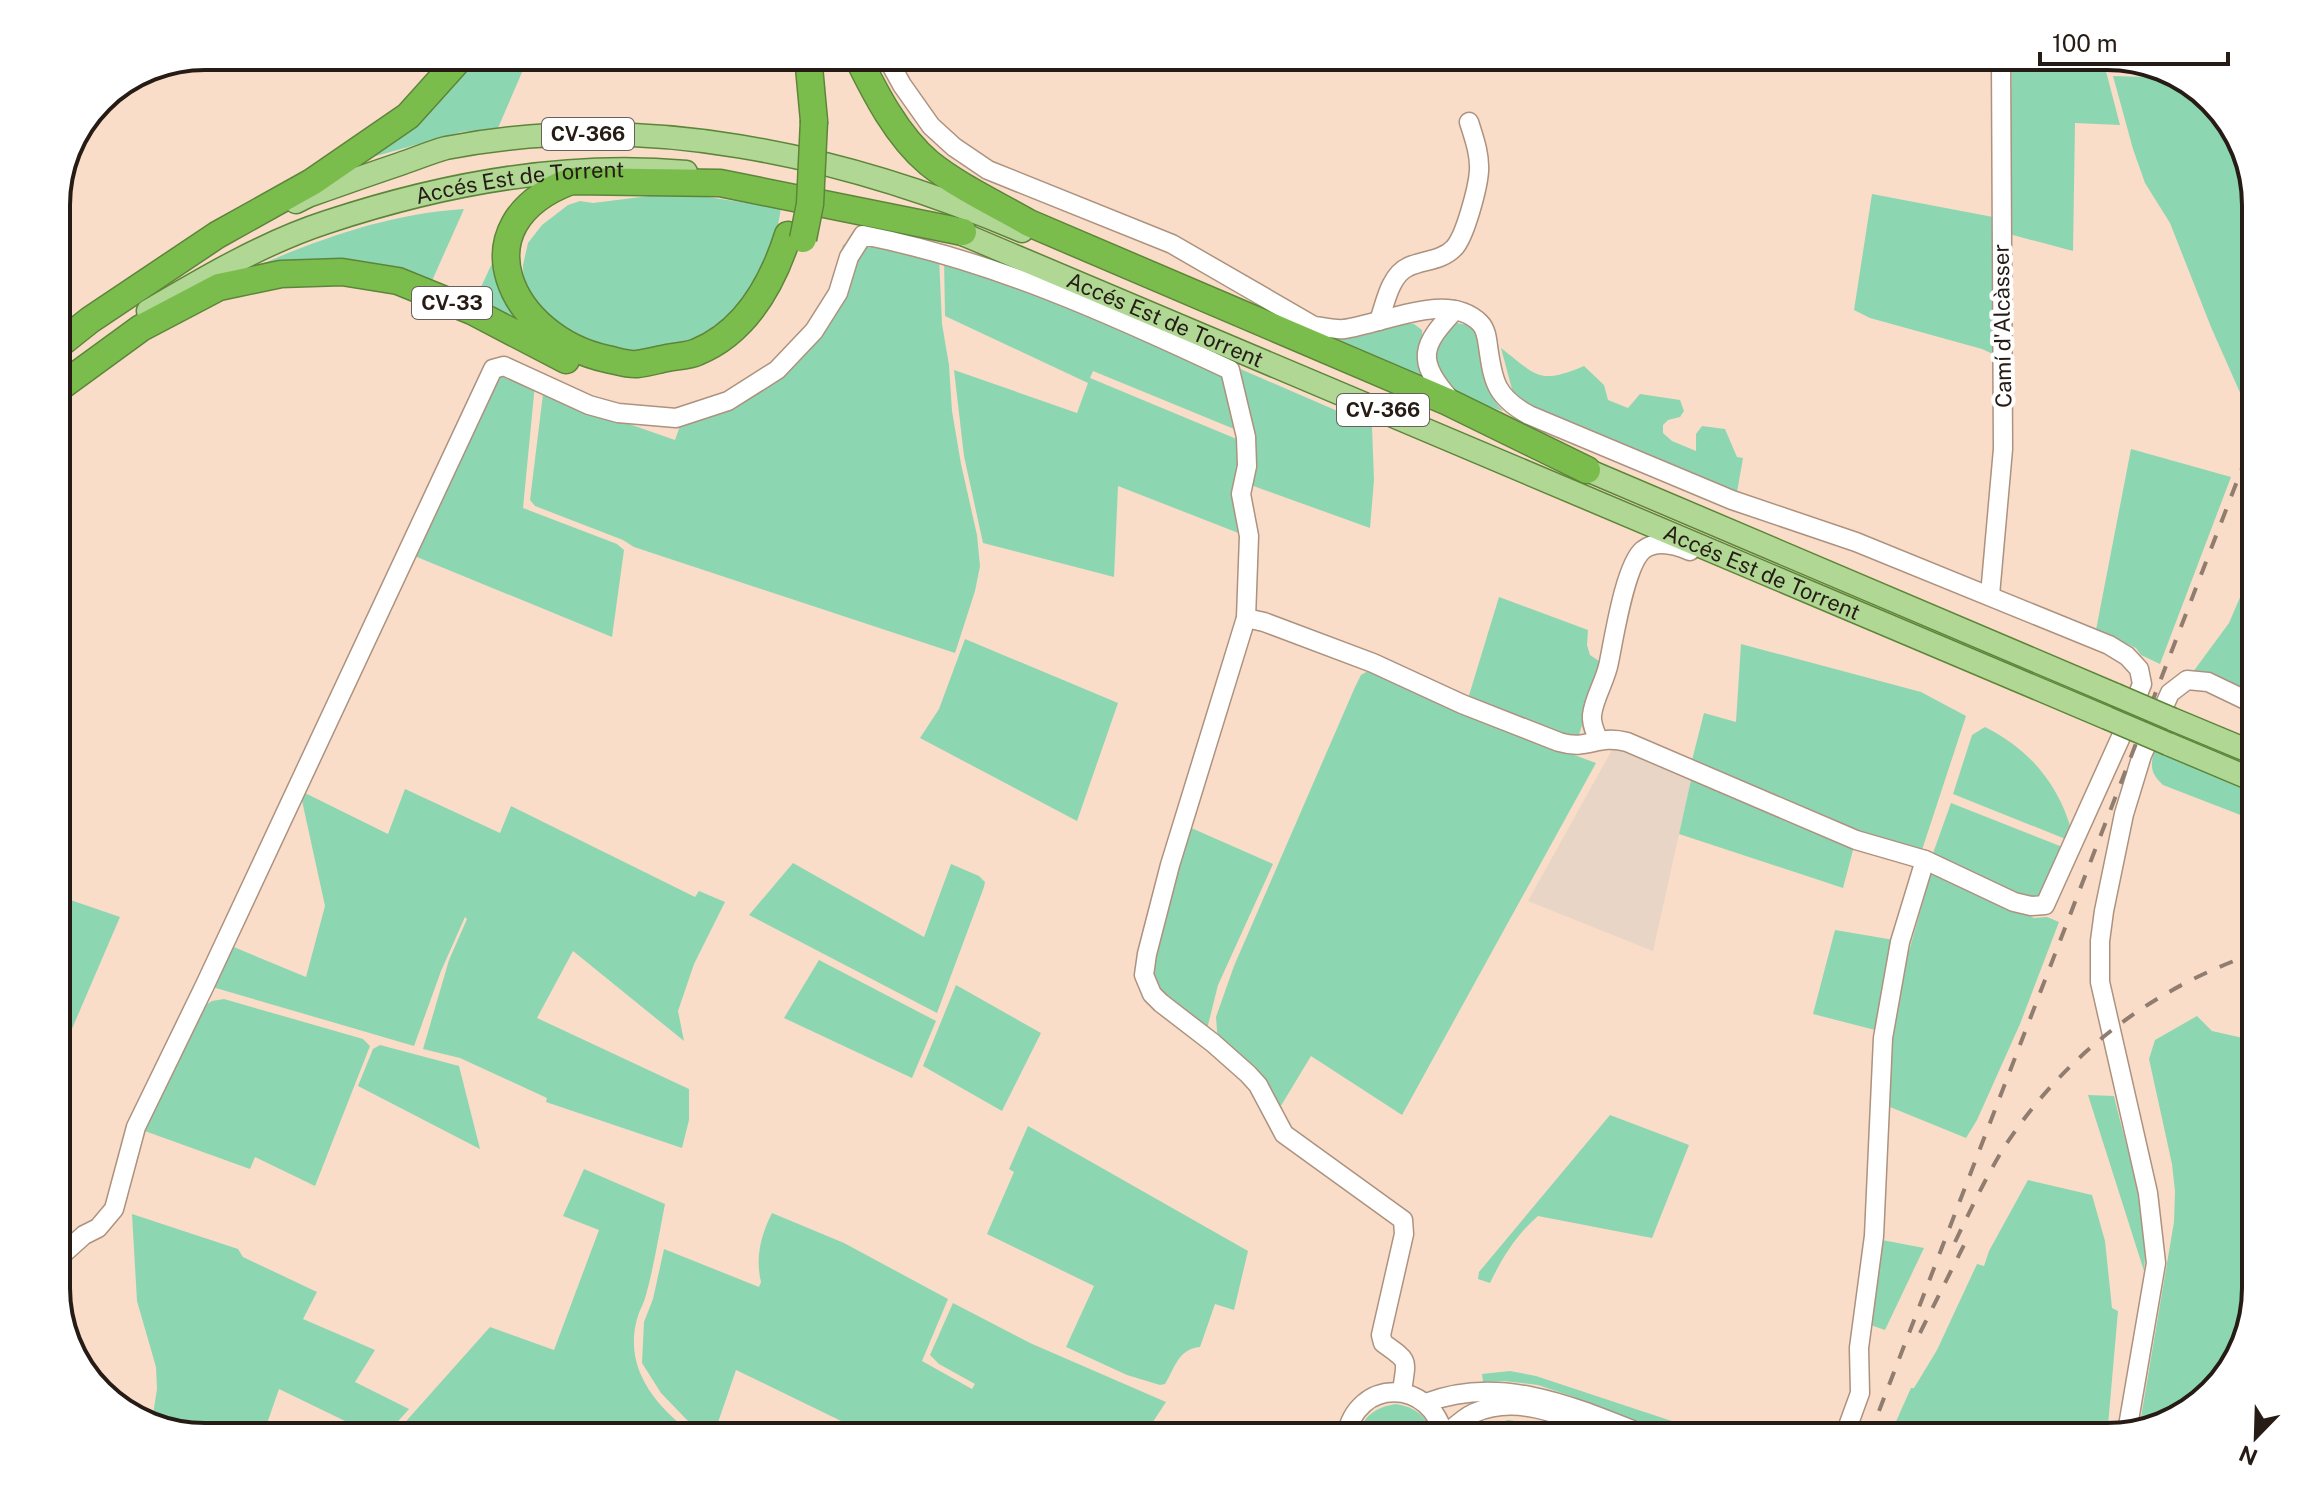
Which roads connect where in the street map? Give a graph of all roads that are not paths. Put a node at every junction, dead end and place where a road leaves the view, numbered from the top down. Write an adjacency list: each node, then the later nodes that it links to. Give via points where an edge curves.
1 (449, 70): 13 (highway, via 408,116)
2 (798, 70): 7 (highway)
3 (808, 70): 7 (highway, CV-33)
4 (865, 70): 19 (highway, via 903,133 928,162 972,192 1029,223)
5 (894, 70): 14 (street, via 931,126 988,170 1172,244 1314,326 1341,329)
6 (2001, 70): 22 (street, Camí d'Alcàsser, via 2003,449)
7 (808, 120): 10 (highway, CV-33, bridge, via 813,172)
8 (1469, 122): 14 (street, via 1479,172 1455,248 1405,267)
9 (963, 232): 10 (highway, via 720,183 571,181 532,200 517,220 509,234 507,272 520,303 557,340 590,355 635,364 697,352 732,331 760,298); 17 (main road, Accés Est de Torrent / CV-366, via 856,198 745,177 654,169 564,170 442,189 325,222 219,269 135,319); 21 (main road, Accés Est de Torrent / CV-366)
10 (796, 237): 18 (highway, CV-33, via 776,301 741,339 697,367 636,376 584,368 472,311 398,281 342,272 281,274 219,287 141,328)
11 (1455, 310): 12 (street); 16 (street); 22 (street, via 1483,326 1500,394 1529,415 1732,500)
12 (1408, 313): 14 (street); 16 (street, via 1421,320)
13 (90, 320): 15 (highway); 20 (main road, Accés Est de Torrent / CV-366, via 308,196 444,149 557,134 661,136 751,148 864,173 970,209)
14 (1379, 321)
15 (70, 336)
16 (1429, 339): 19 (street, via 1426,357 1431,371)
17 (70, 367)
18 (70, 380)
19 (1458, 407): 20 (highway)
20 (1587, 470): 26 (main road, Accés Est de Torrent / CV-366, bridge)
21 (1804, 589): 25 (street, via 1680,547 1655,544 1638,555 1592,714); 27 (main road, Accés Est de Torrent / CV-366, bridge)
22 (1990, 595): 28 (street, via 2118,650 2139,669 2142,684 2045,905 2014,902)
23 (1246, 618): 25 (street, via 1373,663 1559,742 1574,746); 29 (street, via 1249,536 1241,494 1246,437 1230,370 1038,285 910,244 863,235 849,257 838,293 814,331 777,370 728,401 676,418 618,413 504,366 493,369 136,1127 114,1209); 30 (street, via 1170,865 1144,975 1161,1003 1258,1085 1284,1134 1403,1220 1381,1335 1383,1343 1404,1359)
24 (2242, 698): 32 (street, via 2208,682 2187,680 2170,693 2142,755 2124,814 2104,911 2100,982 2140,1152 2156,1263)
25 (1598, 739): 28 (street, via 1627,742 1856,840)
26 (2242, 748)
27 (2242, 775)
28 (1925, 860): 38 (street, via 1900,942 1883,1038 1874,1236 1859,1348 1860,1393)
29 (70, 1248)
30 (1402, 1392): 31 (street); 33 (street, via 1366,1401)
31 (1426, 1403): 34 (street); 37 (street, via 1503,1392 1543,1397)
32 (2129, 1420)
33 (1350, 1423)
34 (1439, 1423)
35 (1461, 1423): 36 (street, via 1491,1408 1528,1406)
36 (1576, 1423)
37 (1613, 1423)
38 (1849, 1423)

